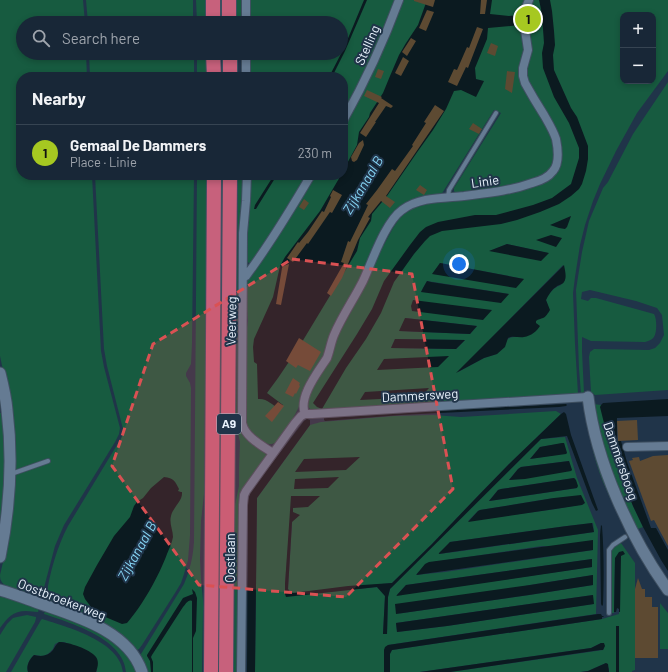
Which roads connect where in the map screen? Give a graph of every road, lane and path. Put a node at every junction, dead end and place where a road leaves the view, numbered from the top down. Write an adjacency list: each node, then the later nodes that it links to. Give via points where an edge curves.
1 (212, 0): 6 (highway)
2 (229, 0): 7 (highway)
3 (246, 0): 8 (street)
4 (399, 0): 15 (street, Stelling)
5 (529, 0): 21 (street, Linie, via 523,17 528,50 523,76 555,135 558,152 556,167 544,179 517,188)
6 (213, 16)
7 (229, 16)
8 (246, 16)
9 (213, 60): 12 (highway)
10 (230, 60): 13 (highway)
11 (246, 60): 14 (street)
12 (214, 72)
13 (230, 72)
14 (246, 72)
15 (348, 111)
16 (496, 113): 21 (lane, via 449,190)
17 (214, 180): 37 (highway, A9)
18 (230, 180): 38 (highway, A9)
19 (247, 180): 22 (street, Veerweg)
20 (308, 180): 22 (street, via 262,254)
21 (448, 197): 25 (street, Linie, via 416,202 401,210 389,225 335,334 330,352 306,394 303,404)
22 (243, 278): 28 (street, Veerweg, via 242,423 249,435)
23 (0, 373): 30 (street, via 10,432)
24 (588, 397): 25 (street, Dammersweg); 31 (street, Dammersboog, via 602,457)
25 (305, 414): 28 (street, via 298,419)
26 (668, 446): 27 (street)
27 (627, 447)
28 (273, 453): 39 (street, Oostlaan, via 246,491 243,500)
29 (48, 461): 30 (lane)
30 (10, 474): 32 (street)
31 (629, 535): 34 (street, Dammersboog); 35 (lane, via 609,550)
32 (0, 557)
33 (0, 590): 36 (street, Oostbroekerweg, via 58,610 113,635 137,660)
34 (668, 590)
35 (609, 613)
36 (142, 672)
37 (211, 672)
38 (226, 672)
39 (241, 672)

